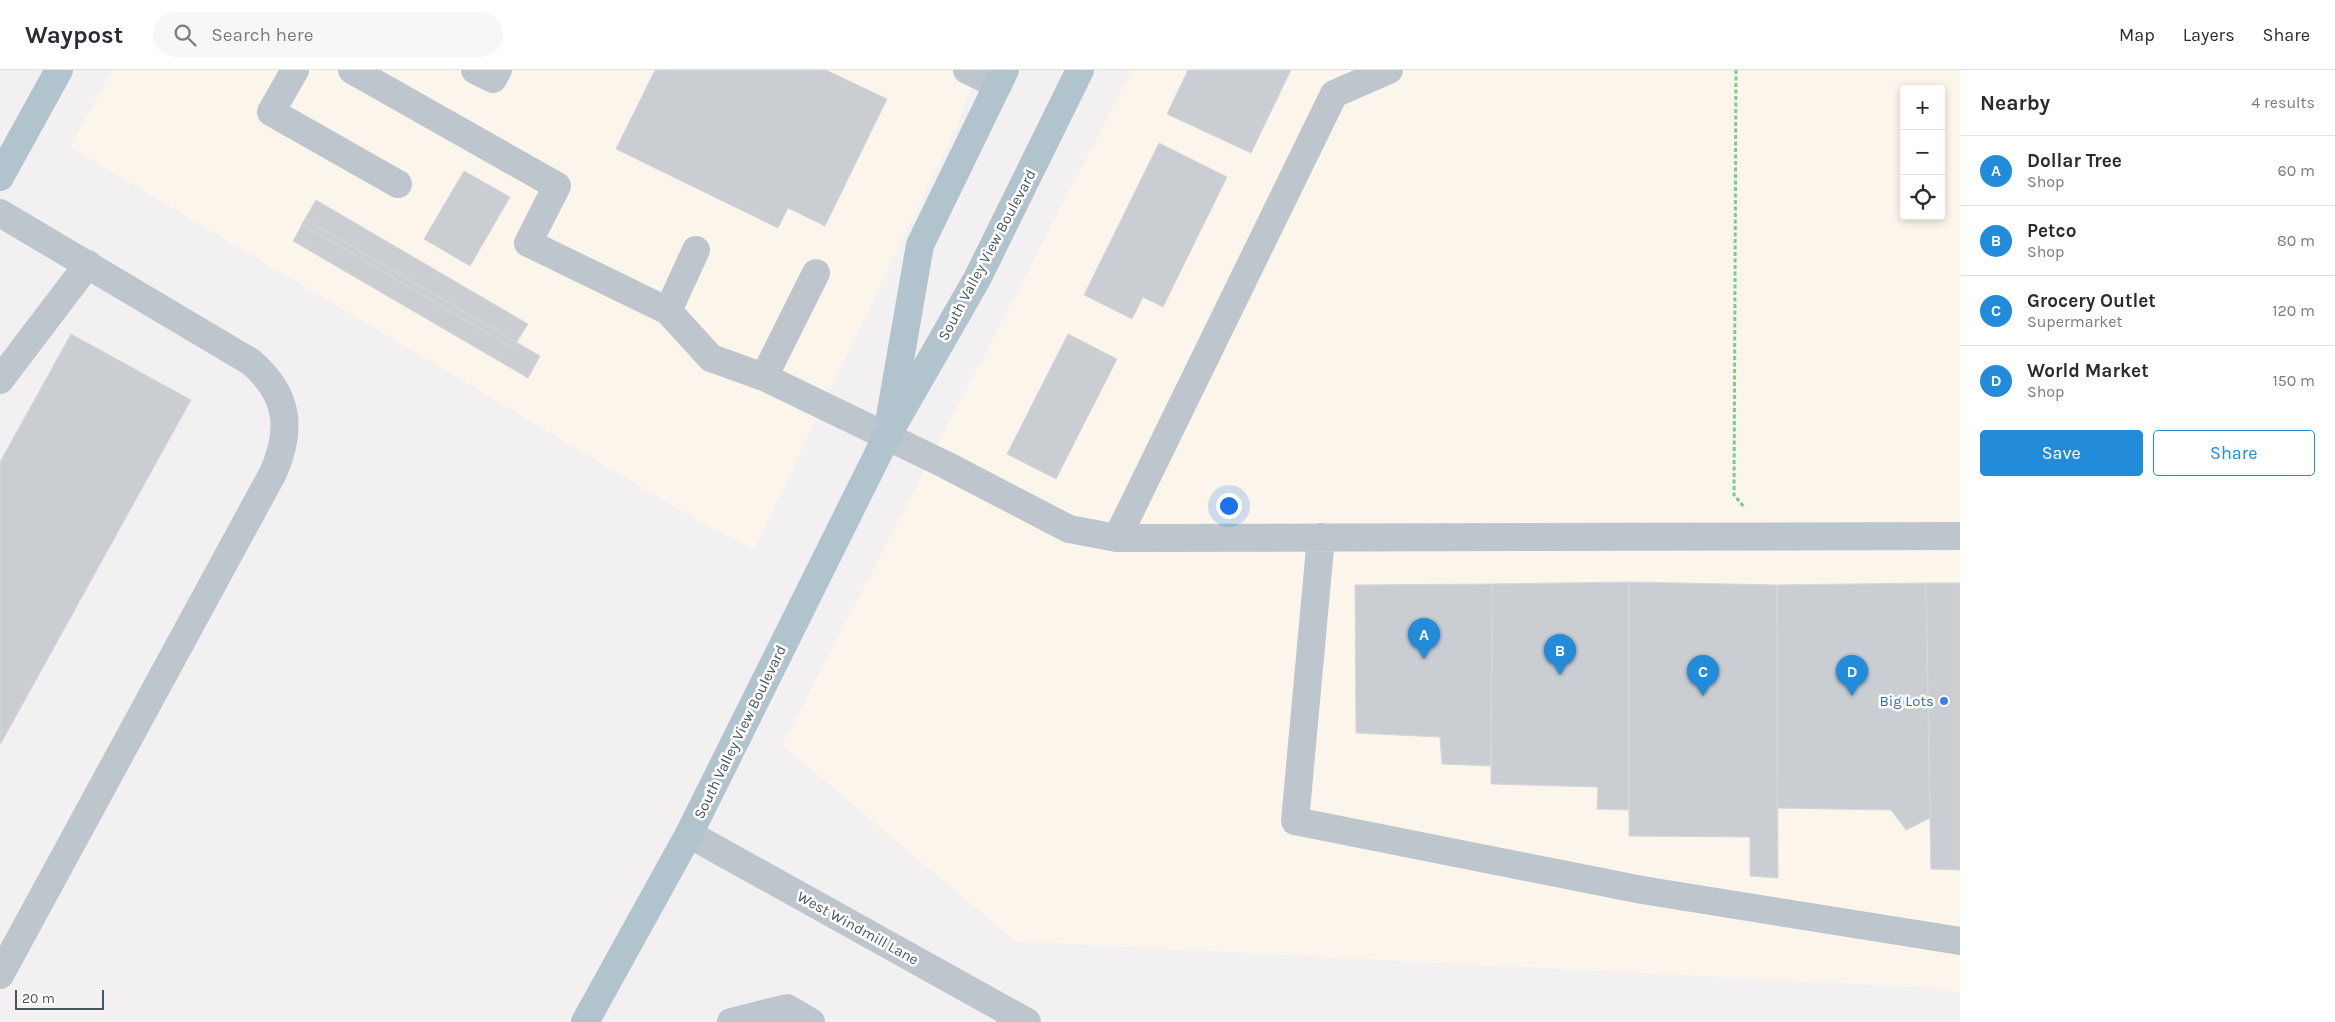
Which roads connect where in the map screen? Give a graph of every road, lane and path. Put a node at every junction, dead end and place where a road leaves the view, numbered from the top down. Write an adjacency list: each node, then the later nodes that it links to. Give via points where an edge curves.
1 (59, 70): 11 (main road)
2 (295, 70): 12 (street, via 271,112)
3 (352, 70): 17 (street, via 557,186 528,243)
4 (476, 70): 5 (street, via 493,79)
5 (498, 70)
6 (967, 70): 10 (street)
7 (1080, 70): 20 (main road, South Valley View Boulevard, via 977,279)
8 (1736, 70): 21 (path, via 1734,495 1743,507)
9 (1380, 72): 24 (street, via 1334,94)
10 (1002, 77): 20 (main road, South Valley View Boulevard, via 920,245)
11 (0, 178)
12 (398, 184)
13 (0, 213): 15 (street)
14 (696, 250): 17 (street)
15 (88, 264): 19 (street); 27 (street, via 256,366 277,392 286,434 282,454 273,473)
16 (816, 273): 18 (street)
17 (668, 311): 18 (street, via 711,358)
18 (764, 377): 20 (street)
19 (0, 380)
20 (887, 436): 24 (street, via 1069,529); 25 (main road, South Valley View Boulevard)
21 (1750, 508)
22 (1960, 536): 23 (street)
23 (1321, 537): 24 (street); 26 (street, via 1295,821 1642,890)
24 (1118, 538)
25 (689, 834): 28 (main road, South Valley View Boulevard); 31 (street, West Windmill Lane)
26 (1960, 941)
27 (0, 975)
28 (585, 1022)
29 (731, 1022): 30 (street, via 787,1008)
30 (811, 1022)
31 (1027, 1022)

